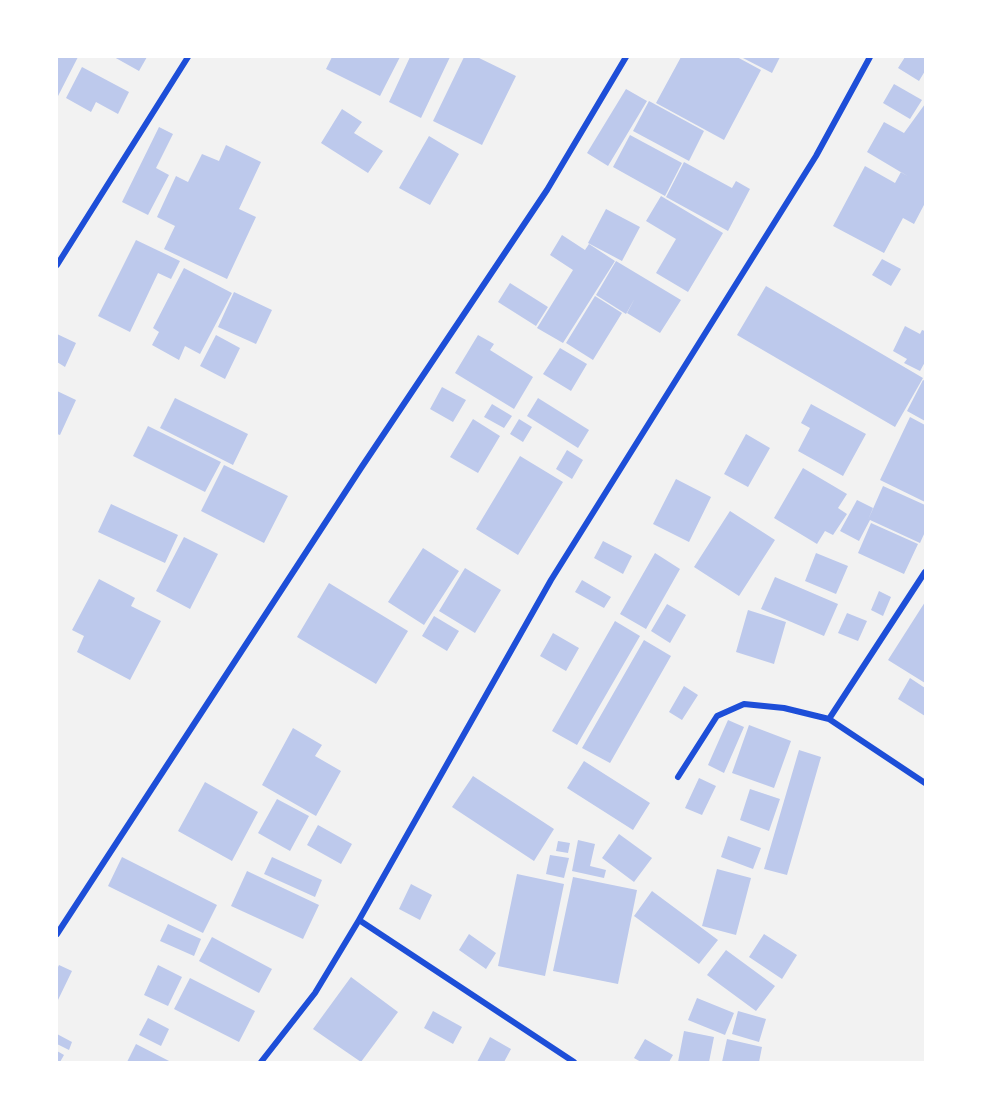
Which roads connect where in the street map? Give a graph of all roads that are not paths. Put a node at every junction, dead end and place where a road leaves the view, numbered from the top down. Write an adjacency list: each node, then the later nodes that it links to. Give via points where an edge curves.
1 (188, 57): 4 (street)
2 (626, 57): 10 (street, via 547,190)
3 (870, 57): 9 (street, via 816,156 551,580)
4 (57, 265)
5 (925, 572): 6 (street)
6 (829, 719): 7 (street, via 784,708 744,704 717,716); 8 (street)
7 (678, 777)
8 (925, 783)
9 (359, 920): 11 (street, via 315,993); 12 (street)
10 (57, 934)
11 (261, 1062)
12 (574, 1062)

